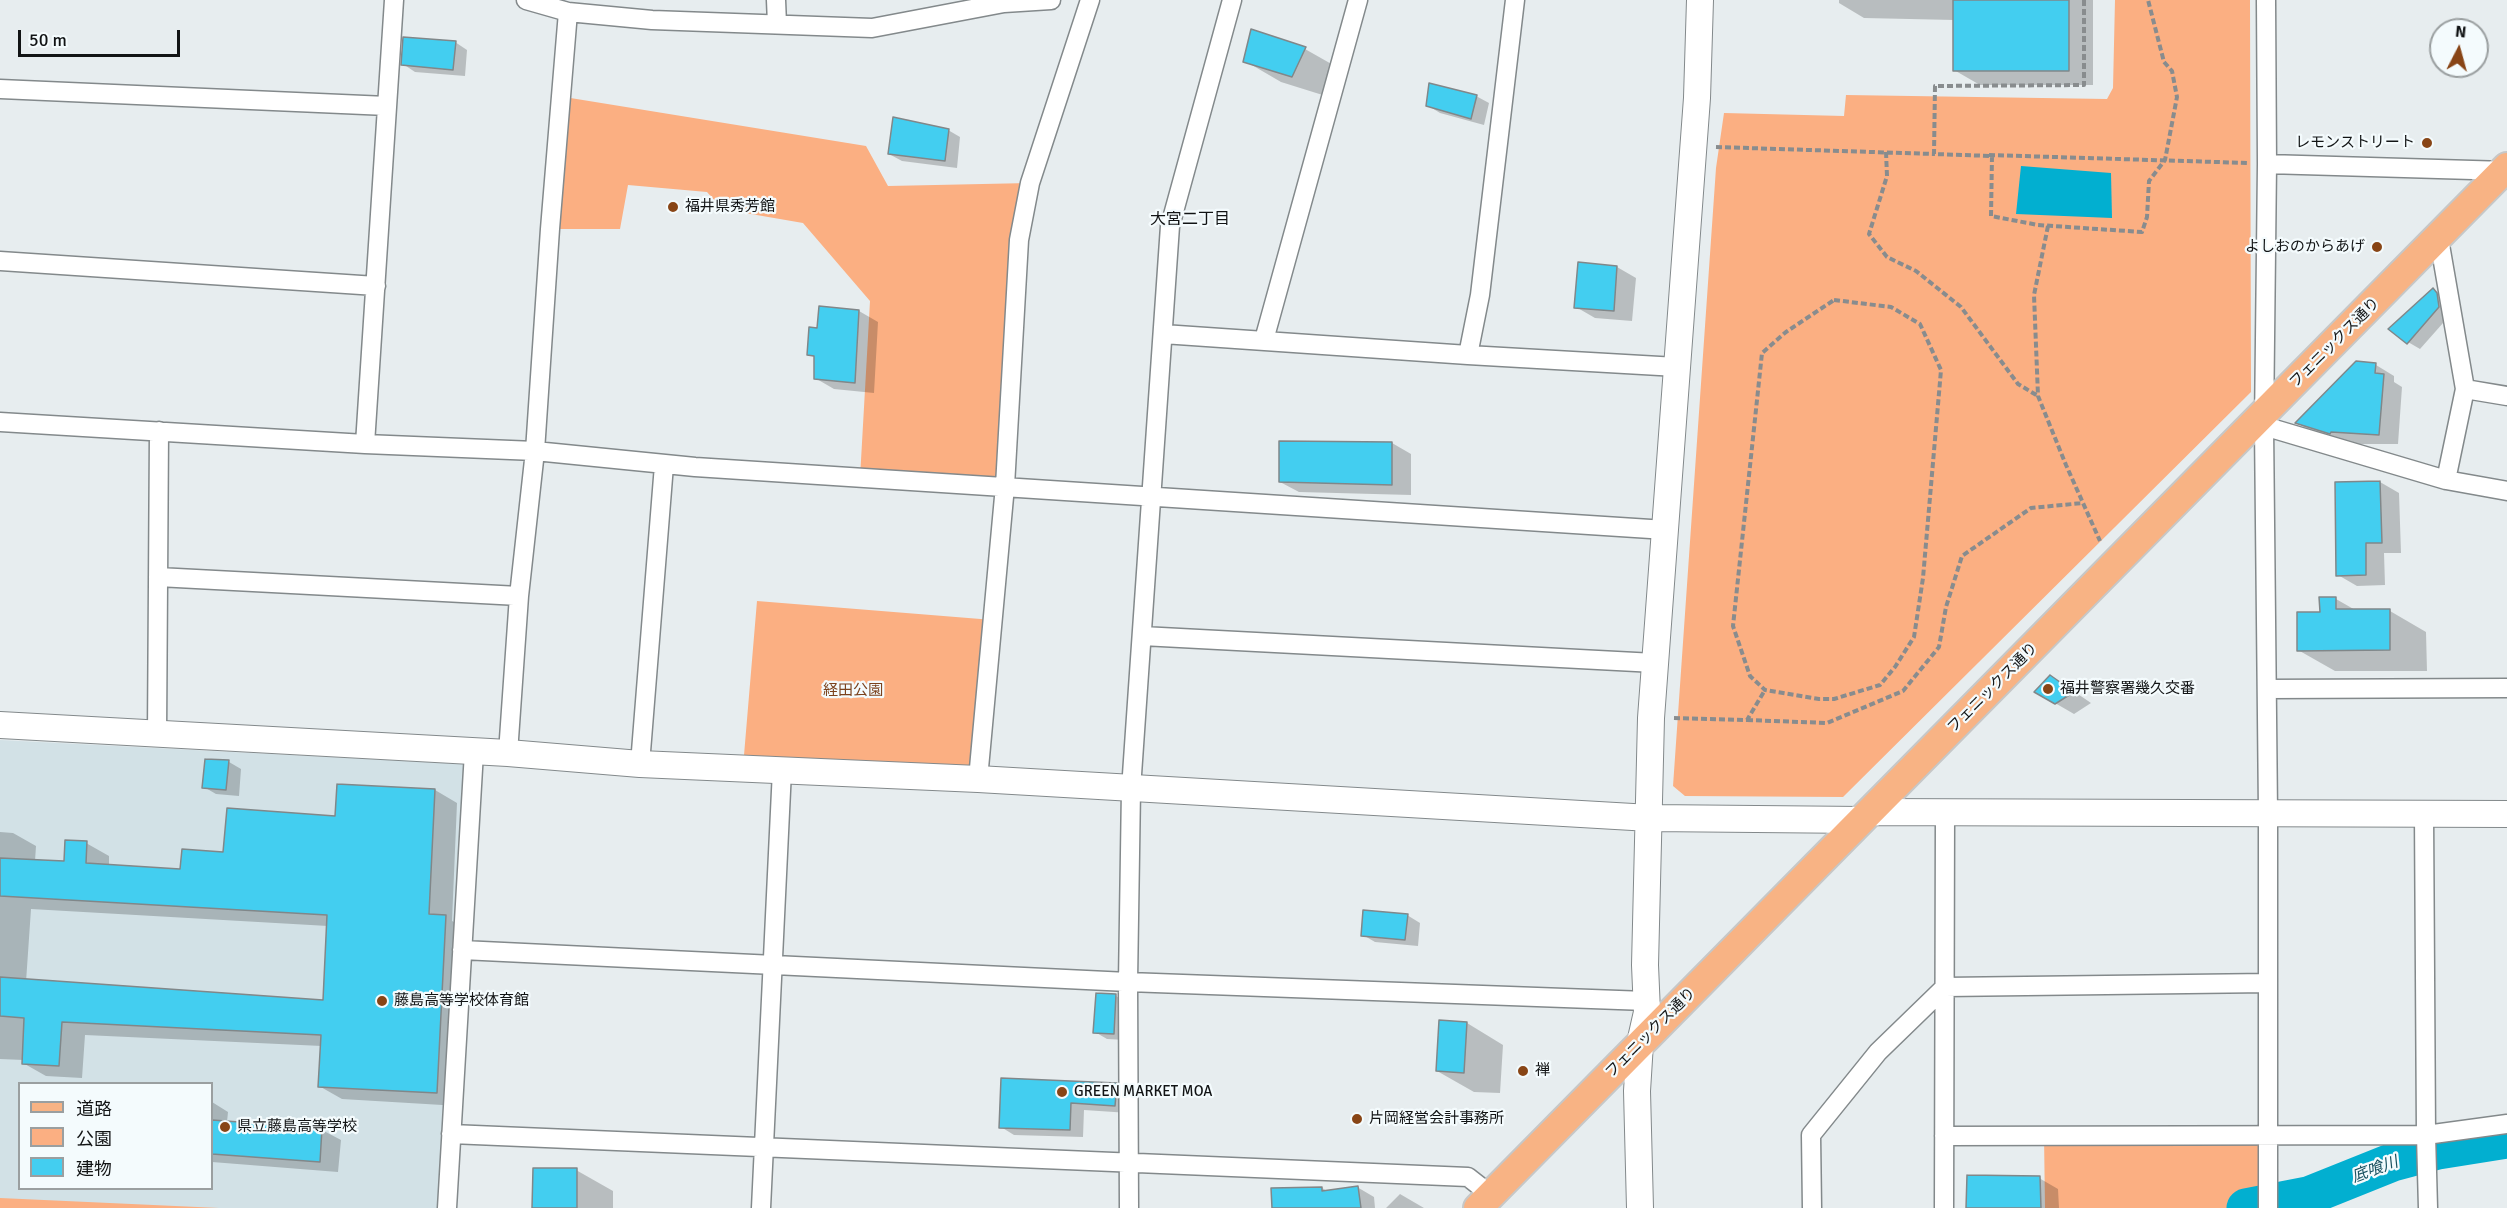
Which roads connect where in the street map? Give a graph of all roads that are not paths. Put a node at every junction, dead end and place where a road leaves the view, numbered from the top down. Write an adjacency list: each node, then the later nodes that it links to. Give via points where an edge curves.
1 (394, 0): 14 (street)
2 (526, 0): 11 (street)
3 (776, 0): 12 (street)
4 (1051, 0): 12 (street, via 1004,3 872,28)
5 (1090, 0): 33 (street, via 1030,183 1019,240)
6 (1232, 0): 20 (street, via 1170,226)
7 (1358, 0): 21 (street)
8 (1515, 0): 22 (street, via 1480,295)
9 (1700, 0): 23 (street)
10 (2266, 0): 15 (street)
11 (568, 12): 12 (street, via 652,20); 30 (street)
12 (777, 24)
13 (0, 89): 14 (street)
14 (387, 106): 19 (street)
15 (2267, 164): 16 (street); 26 (street)
16 (2506, 170): 17 (main road, フェニックス通り)
17 (2439, 239): 24 (street); 26 (main road, フェニックス通り)
18 (0, 261): 19 (street)
19 (376, 286): 29 (street)
20 (1163, 334): 21 (street); 35 (street)
21 (1264, 340): 22 (street)
22 (1468, 355): 23 (street)
23 (1677, 367): 36 (street)
24 (2465, 389): 25 (street); 32 (street)
25 (2507, 396)
26 (2264, 420): 32 (street); 42 (street); 55 (main road, フェニックス通り)
27 (0, 422): 28 (street)
28 (159, 431): 29 (street); 37 (street)
29 (365, 444): 30 (street)
30 (535, 451): 31 (street); 38 (street)
31 (664, 465): 33 (street); 47 (street)
32 (2446, 480): 34 (street)
33 (1005, 486): 35 (street); 49 (street)
34 (2507, 491)
35 (1150, 496): 36 (street); 39 (street)
36 (1666, 530): 40 (street)
37 (158, 577): 38 (street); 44 (street)
38 (519, 596): 46 (street)
39 (1142, 636): 40 (street); 50 (street)
40 (1655, 663): 56 (street)
41 (2507, 688): 42 (street)
42 (2267, 689): 52 (street)
43 (0, 725): 44 (street)
44 (157, 735): 45 (street)
45 (474, 752): 46 (street); 57 (street)
46 (508, 753): 47 (street)
47 (640, 764): 48 (street)
48 (782, 770): 49 (street); 58 (street)
49 (978, 779): 50 (street)
50 (1131, 789): 56 (street); 59 (street)
51 (1945, 812): 52 (street); 55 (street); 61 (street)
52 (2268, 813): 53 (street); 60 (street)
53 (2424, 814): 54 (street); 68 (street)
54 (2507, 814)
55 (1866, 816): 56 (street); 63 (main road, フェニックス通り)
56 (1650, 819): 62 (street)
57 (462, 950): 58 (street); 65 (street)
58 (775, 964): 59 (street); 69 (street)
59 (1128, 982): 62 (street); 70 (street)
60 (2268, 983): 61 (street); 66 (street)
61 (1945, 987): 67 (street); 77 (street, via 1878,1052 1811,1136)
62 (1646, 1001): 63 (street)
63 (1640, 1043): 71 (main road, フェニックス通り); 76 (street)
64 (2507, 1124): 68 (street)
65 (451, 1134): 69 (street); 73 (street)
66 (2268, 1134): 67 (street); 68 (street); 72 (street)
67 (1944, 1136): 78 (street)
68 (2426, 1139): 79 (street)
69 (764, 1147): 70 (street); 74 (street)
70 (1130, 1164): 71 (street, via 1468,1177); 75 (street)
71 (1485, 1202)
72 (2268, 1204)
73 (447, 1208)
74 (761, 1208)
75 (1129, 1208)
76 (1640, 1208)
77 (1812, 1208)
78 (1944, 1208)
79 (2428, 1208)

